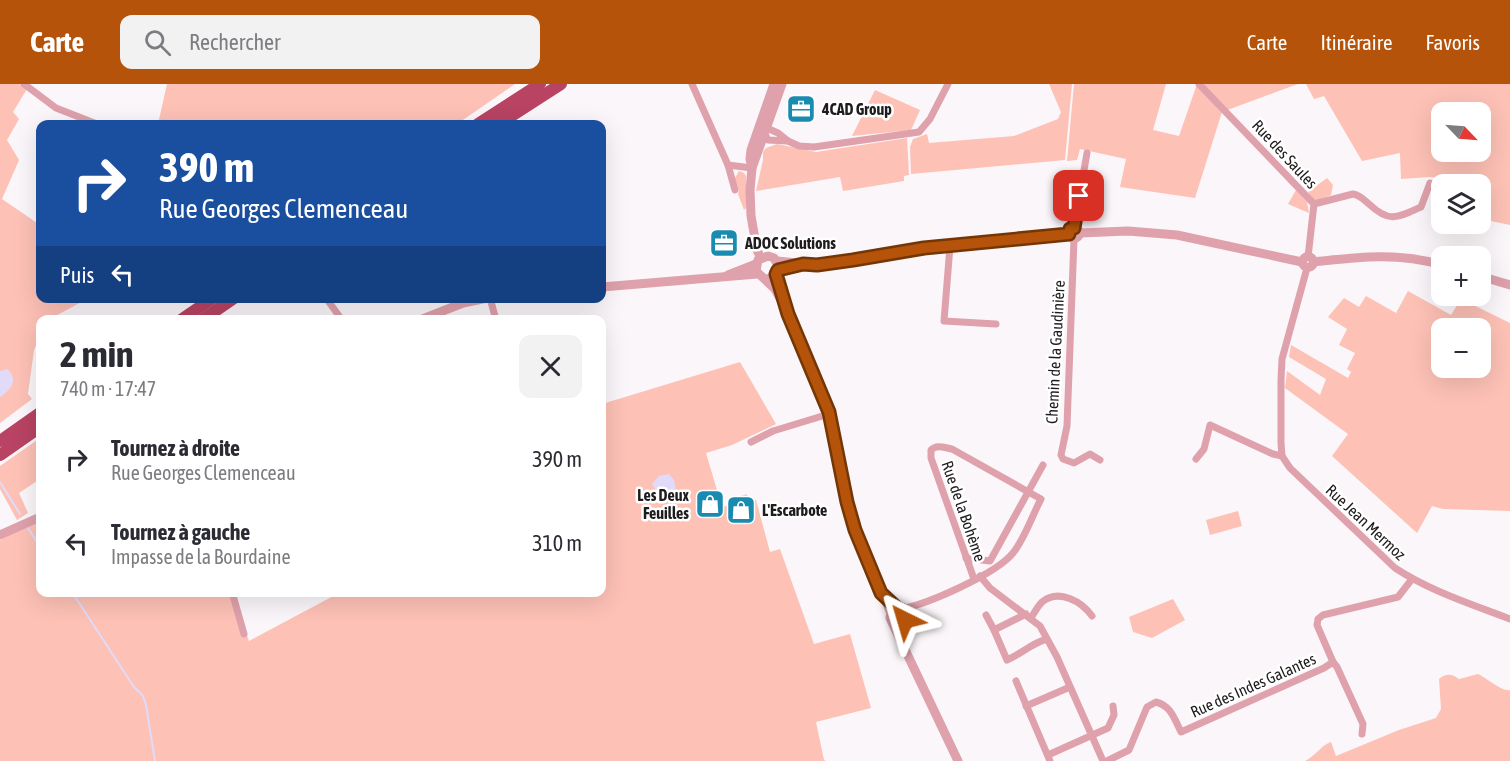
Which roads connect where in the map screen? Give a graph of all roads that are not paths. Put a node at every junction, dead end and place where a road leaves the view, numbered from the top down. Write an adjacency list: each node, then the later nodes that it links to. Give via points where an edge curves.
1 (24, 84): 11 (street, via 57,108)
2 (528, 84): 10 (highway)
3 (540, 84): 10 (highway)
4 (561, 84): 13 (highway)
5 (692, 84): 16 (street)
6 (774, 84): 14 (street)
7 (782, 84): 14 (street)
8 (948, 84): 14 (street, via 919,132 814,147 768,140)
9 (1199, 84): 20 (street, Rue des Saules)
10 (497, 111): 12 (highway)
11 (87, 120)
12 (484, 120)
13 (505, 120)
14 (764, 130): 17 (street, via 750,159)
15 (1087, 153): 21 (street)
16 (728, 165): 17 (street); 19 (street)
17 (753, 168): 25 (street, via 750,206 757,250)
18 (1430, 183): 20 (street, via 1421,207 1394,217 1387,218 1374,210 1358,194)
19 (735, 190)
20 (1314, 204): 23 (street, Rue des Saules)
21 (1074, 233): 22 (street); 23 (street, via 1128,231 1177,235); 47 (street, Chemin de la Gaudinière, via 1067,426 1061,455 1074,463 1090,454)
22 (950, 246): 25 (street, via 817,265); 38 (street, via 944,321)
23 (1308, 262): 24 (street, via 1393,256); 45 (street, via 1282,359)
24 (1431, 262)
25 (769, 264): 26 (street); 26 (street); 27 (street); 34 (street)
26 (762, 276): 27 (street); 34 (street, via 775,289)
27 (723, 277): 30 (street)
28 (1491, 279): 29 (street)
29 (1510, 285)
30 (606, 287)
31 (206, 303): 35 (highway)
32 (227, 303): 36 (highway)
33 (463, 303): 37 (street)
34 (788, 314): 39 (street)
35 (188, 315)
36 (209, 315)
37 (433, 315)
38 (996, 324)
39 (829, 414): 43 (street); 56 (street, via 855,530 881,593)
40 (36, 416): 42 (highway)
41 (36, 431): 44 (highway)
42 (0, 441)
43 (751, 442)
44 (0, 455)
45 (1282, 456): 46 (street, Rue Jean Mermoz, via 1210,425 1204,449); 54 (street, Rue Jean Mermoz, via 1360,536)
46 (1196, 459)
47 (1100, 460)
48 (1042, 465): 49 (street)
49 (1028, 491): 52 (street, via 990,561); 52 (street, Rue de la Bohème, via 952,449 938,446 931,450); 53 (street, via 1041,499 1015,551 1005,562)
50 (36, 519): 51 (street)
51 (0, 535)
52 (966, 558): 53 (street, Rue de la Bohème)
53 (977, 578): 56 (street); 58 (street)
54 (1412, 579): 60 (street, Rue Jean Mermoz); 65 (street, Rue des Indes Galantes, via 1398,597 1318,619)
55 (233, 597): 62 (street)
56 (900, 614): 64 (street); 64 (street, via 901,624 893,623)
57 (986, 615): 61 (street)
58 (1028, 616): 59 (street, via 1043,602 1064,597 1086,607); 61 (street); 63 (street)
59 (1092, 616)
60 (1510, 619)
61 (994, 630): 63 (street, via 1007,660)
62 (244, 634)
63 (1047, 639): 67 (street)
64 (902, 641): 73 (street)
65 (1332, 662): 70 (street, via 1363,724); 74 (street, Rue des Indes Galantes, via 1181,732 1170,709 1156,702 1147,707 1129,750)
66 (1016, 681): 68 (street)
67 (1070, 687): 68 (street); 71 (street)
68 (1026, 706): 72 (street)
69 (1113, 706): 71 (street, via 1108,728)
70 (1362, 734)
71 (1091, 736): 72 (street); 74 (street)
72 (1049, 758)
73 (958, 761)
74 (1105, 761)

